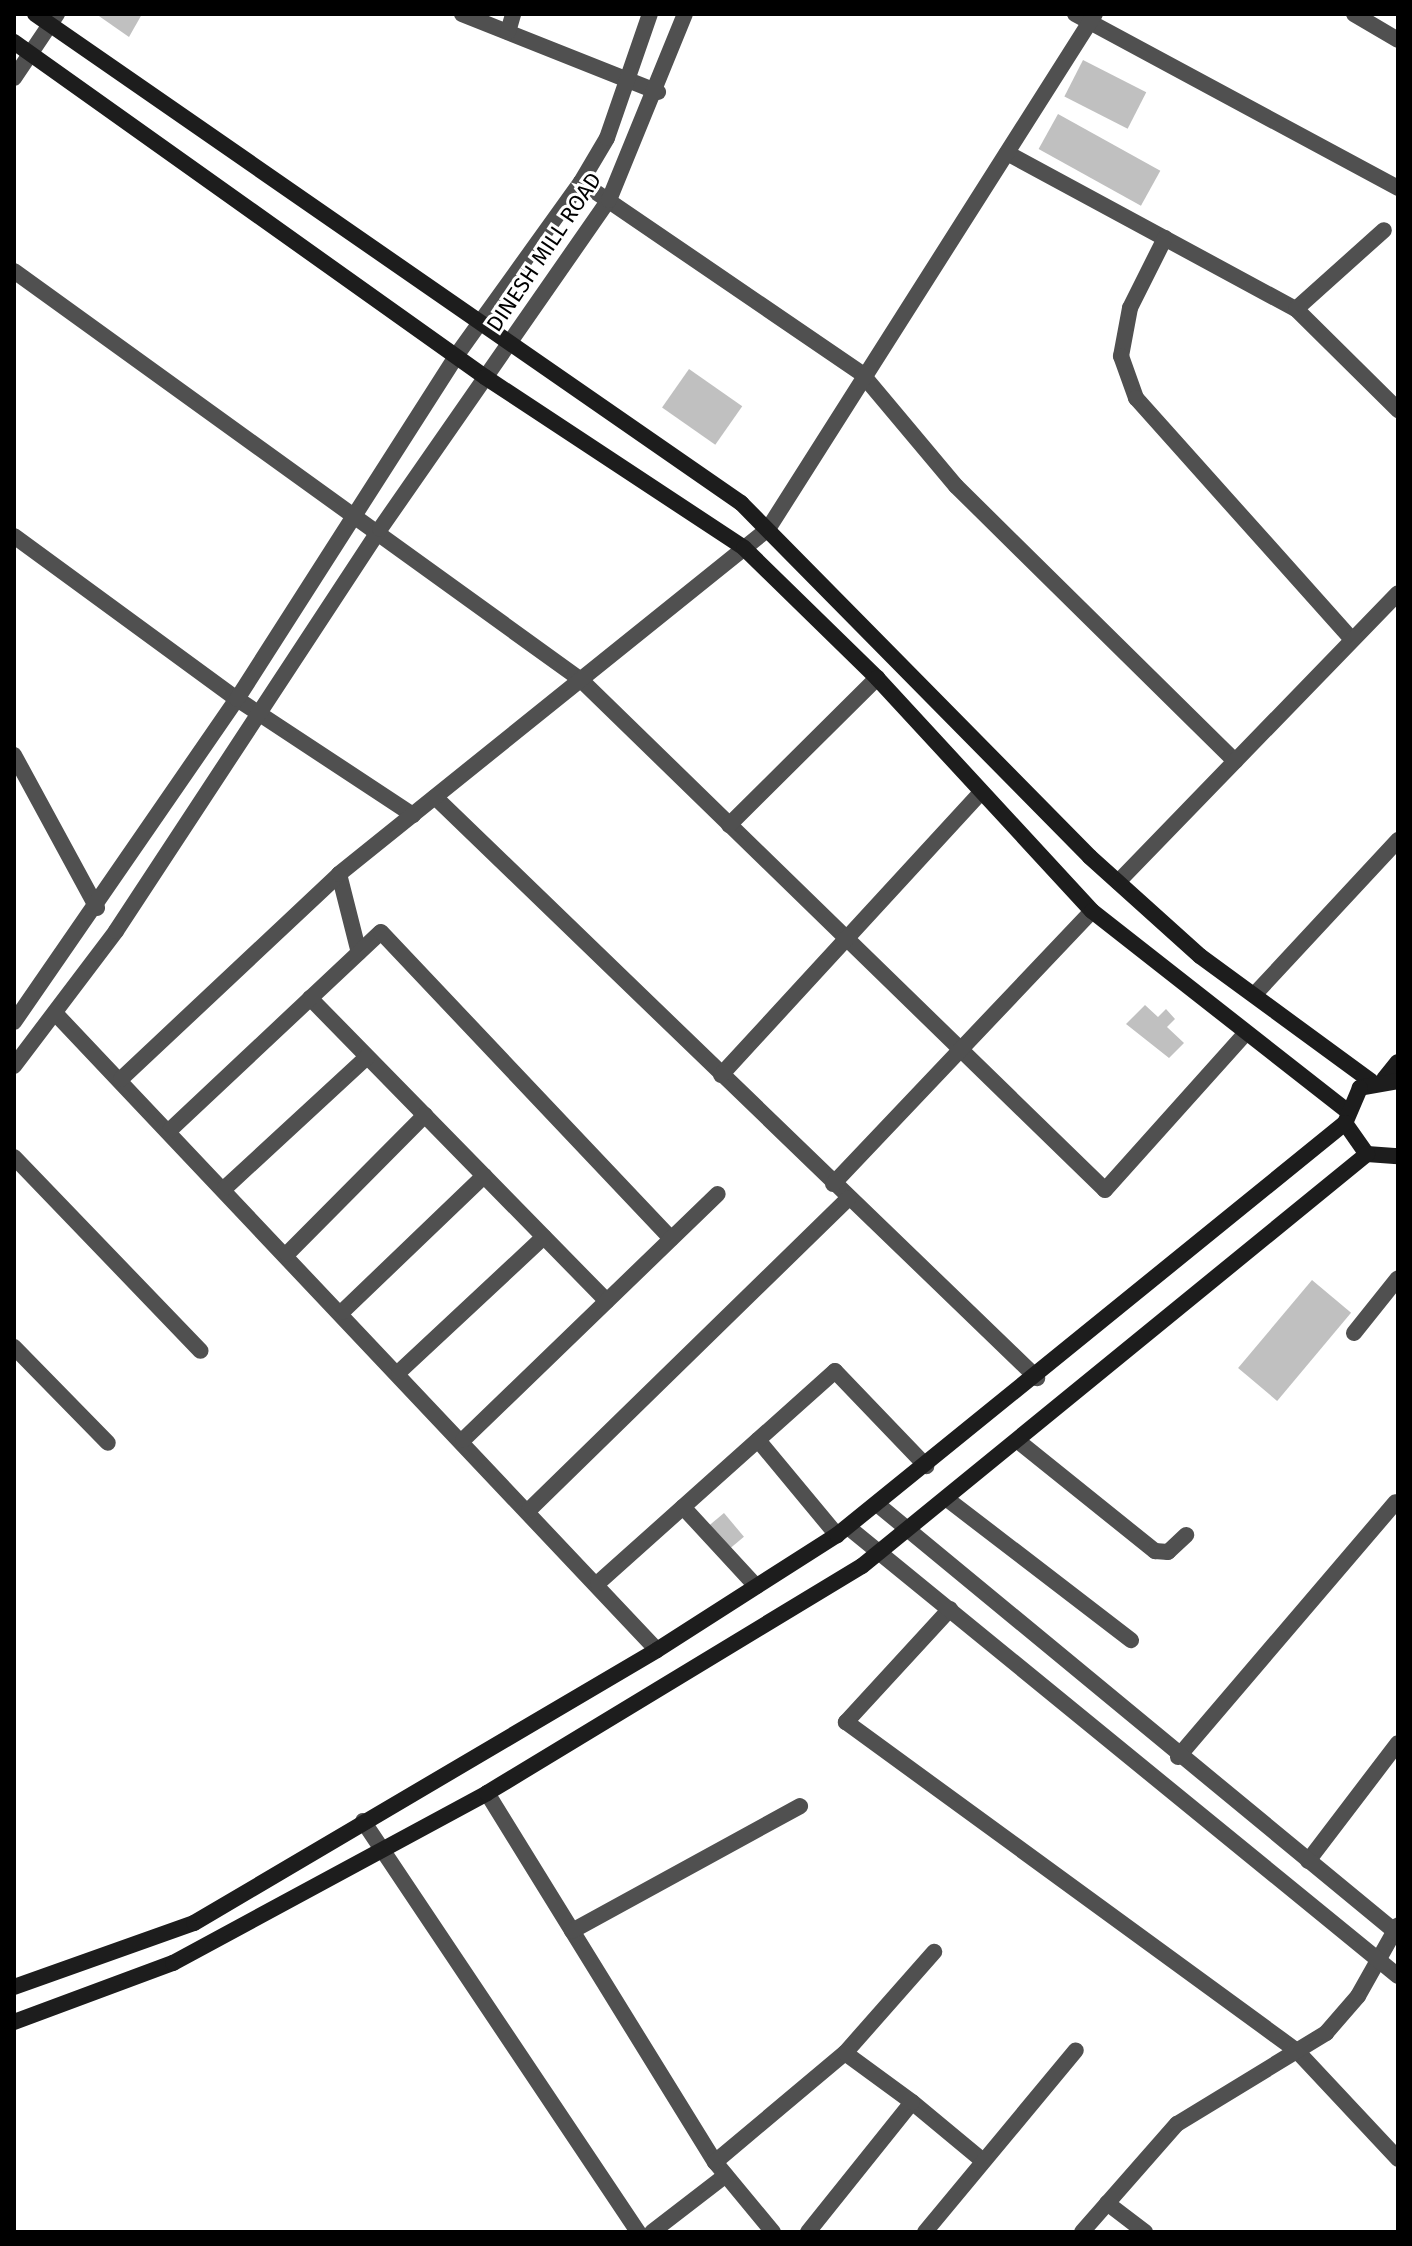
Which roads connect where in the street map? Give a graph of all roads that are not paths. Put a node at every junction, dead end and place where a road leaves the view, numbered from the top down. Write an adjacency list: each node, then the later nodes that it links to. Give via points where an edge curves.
1 (35, 14): 8 (main road)
2 (462, 14): 9 (street)
3 (513, 14): 9 (street)
4 (650, 14): 14 (street, DINESH MILL ROAD)
5 (685, 14): 15 (street, DINESH MILL ROAD)
6 (1354, 14): 10 (street)
7 (1087, 17): 16 (street); 18 (street)
8 (53, 19): 12 (street); 24 (main road)
9 (508, 32): 14 (street)
10 (1398, 40)
11 (14, 42): 12 (main road)
12 (31, 53): 13 (street); 26 (main road)
13 (14, 78)
14 (627, 80): 15 (street); 17 (street, DINESH MILL ROAD)
15 (658, 92): 19 (street, DINESH MILL ROAD)
16 (1007, 153): 21 (street); 27 (street)
17 (581, 182): 19 (street); 24 (street, DINESH MILL ROAD)
18 (1398, 188)
19 (609, 200): 25 (street, DINESH MILL ROAD); 27 (street)
20 (1384, 230): 23 (street)
21 (1165, 238): 23 (street); 36 (street, via 1130,308 1121,356 1136,398)
22 (14, 271): 30 (street)
23 (1296, 309): 29 (street)
24 (481, 323): 25 (main road); 26 (street, DINESH MILL ROAD)
25 (509, 343): 28 (street, DINESH MILL ROAD); 32 (main road)
26 (456, 356): 28 (main road); 30 (street, DINESH MILL ROAD)
27 (862, 374): 32 (street); 42 (street, via 956,486)
28 (485, 377): 31 (street, DINESH MILL ROAD); 34 (main road)
29 (1398, 410)
30 (358, 514): 31 (street); 39 (street, DINESH MILL ROAD)
31 (380, 529): 38 (street); 40 (street, DINESH MILL ROAD)
32 (768, 529): 34 (street); 49 (main road)
33 (14, 536): 39 (street)
34 (744, 548): 37 (main road); 38 (street)
35 (1398, 593): 36 (street)
36 (1352, 640): 42 (street)
37 (877, 678): 43 (main road); 46 (street)
38 (581, 680): 44 (street); 46 (street)
39 (237, 699): 40 (street); 50 (street, DINESH MILL ROAD)
40 (258, 711): 45 (street); 56 (street, DINESH MILL ROAD)
41 (14, 755): 50 (street)
42 (1235, 761): 49 (street)
43 (980, 793): 51 (main road); 52 (street)
44 (435, 797): 45 (street); 63 (street)
45 (413, 815): 48 (street)
46 (729, 825): 52 (street)
47 (1398, 840): 54 (street)
48 (339, 874): 53 (street); 64 (street)
49 (1118, 882): 54 (main road)
50 (97, 908): 57 (street, DINESH MILL ROAD)
51 (1092, 911): 58 (main road); 59 (street)
52 (848, 939): 59 (street); 63 (street)
53 (359, 953): 55 (street); 78 (street, via 381,932)
54 (1254, 995): 65 (main road)
55 (310, 998): 60 (street); 68 (street)
56 (55, 1013): 62 (street, DINESH MILL ROAD); 64 (street)
57 (14, 1022)
58 (1246, 1033): 59 (street, via 1105,1190); 67 (main road)
59 (963, 1051): 73 (street)
60 (367, 1057): 66 (street); 74 (street)
61 (1398, 1062): 65 (main road)
62 (14, 1066)
63 (721, 1075): 73 (street)
64 (121, 1079): 68 (street)
65 (1385, 1080): 67 (main road)
66 (425, 1115): 72 (street); 79 (street)
67 (1346, 1117): 69 (main road); 87 (main road)
68 (170, 1130): 74 (street)
69 (1367, 1154): 70 (main road); 90 (main road)
70 (1398, 1156)
71 (14, 1157): 85 (street)
72 (484, 1176): 77 (street); 82 (street)
73 (833, 1184): 76 (street)
74 (225, 1188): 79 (street)
75 (718, 1194): 78 (street)
76 (848, 1199): 87 (street); 97 (street)
77 (544, 1237): 81 (street); 86 (street)
78 (671, 1239): 81 (street)
79 (287, 1254): 82 (street)
80 (1398, 1278): 83 (street)
81 (607, 1301): 88 (street)
82 (342, 1312): 86 (street)
83 (1354, 1333)
84 (14, 1347): 91 (street)
85 (201, 1351)
86 (399, 1372): 88 (street)
87 (1037, 1378): 92 (main road)
88 (463, 1440): 97 (street)
89 (758, 1440): 92 (street, via 835,1371); 96 (street); 98 (street)
90 (1018, 1441): 93 (main road); 100 (street, via 1155,1551 1168,1552)
91 (108, 1443)
92 (926, 1466): 95 (main road)
93 (947, 1499): 99 (main road); 105 (street)
94 (1396, 1502): 108 (street)
95 (877, 1504): 98 (main road); 99 (street)
96 (683, 1507): 102 (street); 103 (street)
97 (529, 1510): 102 (street)
98 (842, 1531): 101 (street); 103 (main road)
99 (907, 1532): 101 (main road); 108 (street)
100 (1186, 1535)
101 (878, 1554): 104 (street); 109 (main road)
102 (598, 1583): 106 (street)
103 (756, 1586): 106 (main road)
104 (950, 1609): 117 (street); 122 (street, via 846,1722)
105 (1131, 1640)
106 (657, 1650): 111 (main road)
107 (1398, 1743): 113 (street)
108 (1178, 1757): 113 (street)
109 (487, 1793): 112 (main road); 115 (street)
110 (800, 1806): 115 (street)
111 (363, 1821): 112 (street); 119 (main road, via 194,1923)
112 (380, 1851): 120 (main road, via 173,1963); 129 (street)
113 (1308, 1861): 114 (street)
114 (1397, 1930): 117 (street)
115 (572, 1931): 127 (street)
116 (934, 1952): 123 (street)
117 (1377, 1955): 118 (street); 122 (street, via 1358,1996)
118 (1398, 1976)
119 (14, 1987)
120 (14, 2022)
121 (1076, 2050): 126 (street)
122 (1297, 2051): 125 (street); 128 (street, via 1177,2124)
123 (845, 2053): 124 (street); 127 (street)
124 (912, 2102): 126 (street); 132 (street)
125 (1398, 2159)
126 (983, 2161): 133 (street)
127 (721, 2169): 130 (street); 131 (street)
128 (1107, 2203): 134 (street); 135 (street)
129 (638, 2232)
130 (652, 2232)
131 (773, 2232)
132 (808, 2232)
133 (925, 2232)
134 (1082, 2232)
135 (1145, 2232)

